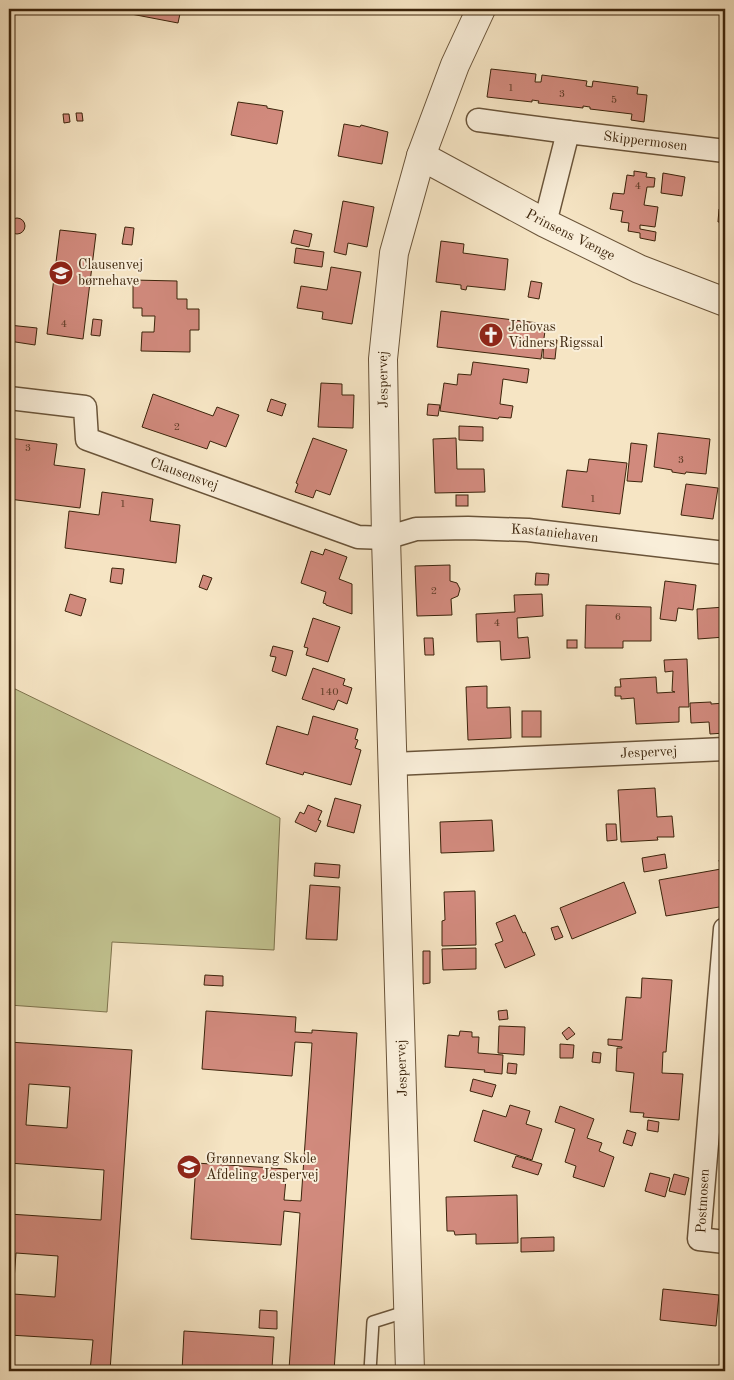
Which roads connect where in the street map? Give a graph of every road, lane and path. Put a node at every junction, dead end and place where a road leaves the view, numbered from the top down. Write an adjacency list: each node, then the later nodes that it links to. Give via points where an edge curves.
1 (481, 9): 5 (street, Jespervej)
2 (478, 120): 3 (street, Skippermosen)
3 (568, 132): 4 (street, Skippermosen); 6 (street)
4 (725, 151)
5 (421, 156): 6 (street, Prinsens Vænge); 9 (street, Jespervej, via 394,253 383,358)
6 (545, 222): 7 (street, Prinsens Vænge, via 639,269)
7 (725, 302)
8 (9, 398): 9 (street, Clausensvej, via 85,407 88,438 358,537)
9 (386, 538): 10 (street, Kastaniehaven, via 416,529 528,530); 12 (street, Jespervej)
10 (725, 552)
11 (725, 749): 12 (street, Jespervej)
12 (393, 764): 15 (street, Jespervej)
13 (725, 929): 14 (street, Postmosen, via 699,1239)
14 (725, 1242)
15 (408, 1312): 16 (lane, via 374,1322); 17 (street, Jespervej)
16 (370, 1371)
17 (410, 1371)

